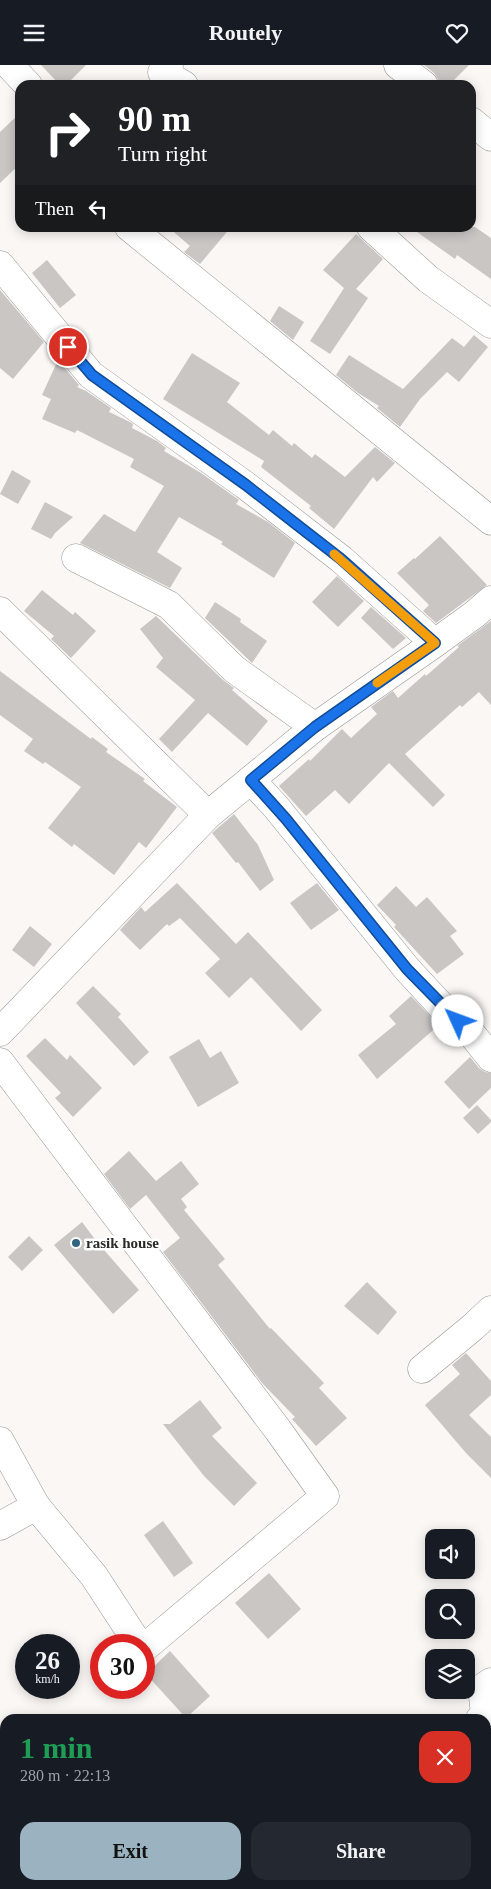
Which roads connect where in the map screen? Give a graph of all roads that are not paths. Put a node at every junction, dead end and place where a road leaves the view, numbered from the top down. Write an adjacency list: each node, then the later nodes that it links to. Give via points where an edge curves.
1 (10, 65): 3 (street)
2 (398, 65): 4 (street)
3 (24, 80)
4 (418, 80)
5 (476, 125): 6 (street)
6 (491, 137)
7 (135, 232): 11 (street)
8 (376, 232): 10 (street, via 428,279)
9 (0, 265): 15 (street, via 92,375 246,485 333,553)
10 (491, 324)
11 (491, 521)
12 (76, 558): 16 (street, via 169,605 234,669)
13 (491, 600): 15 (street)
14 (0, 611): 18 (street)
15 (435, 643): 16 (street)
16 (315, 727): 17 (street)
17 (251, 780): 18 (street); 20 (street, via 407,969 471,1033)
18 (208, 815): 19 (street)
19 (0, 1032)
20 (491, 1058)
21 (0, 1062): 28 (street, via 325,1496)
22 (491, 1309): 23 (street)
23 (422, 1369)
24 (0, 1441): 25 (street)
25 (36, 1505): 26 (street); 27 (street, via 94,1576)
26 (0, 1526)
27 (132, 1634)
28 (155, 1639)
29 (491, 1682): 30 (street, via 482,1688)
30 (486, 1714)

